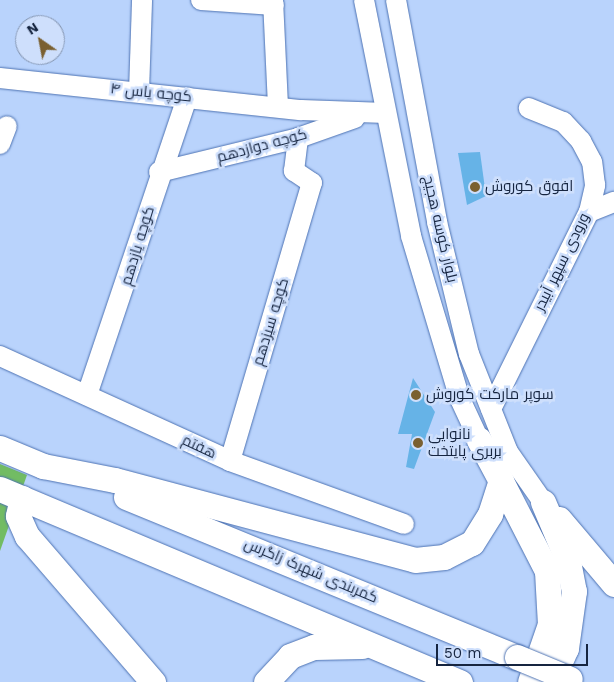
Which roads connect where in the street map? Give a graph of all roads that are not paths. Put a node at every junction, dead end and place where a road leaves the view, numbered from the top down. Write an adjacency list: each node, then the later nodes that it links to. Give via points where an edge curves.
1 (142, 0): 7 (street)
2 (200, 0): 5 (street)
3 (364, 0): 11 (street, بلوار کوسه هجیج)
4 (396, 0): 21 (street, بلوار کوسه هجیج, via 437,222 469,354)
5 (274, 2): 9 (street)
6 (0, 78): 7 (street, کوچه یاس ۴)
7 (138, 92): 8 (street, کوچه یاس ۴)
8 (187, 97): 9 (street, کوچه یاس ۴); 16 (street, کوچه یازدهم)
9 (278, 107): 12 (street, کوچه یاس ۴)
10 (529, 108): 18 (street, ورودی سپهر آبیدر, via 563,122 581,141 592,162 595,185)
11 (386, 113): 12 (street); 22 (street, بلوار کوسه هجیج, via 411,236 460,399)
12 (364, 115): 14 (street, کوچه دوازدهم)
13 (7, 126): 15 (street)
14 (298, 138): 16 (street, کوچه دوازدهم); 24 (street, کوچه سیزدهم, via 294,171 312,182)
15 (0, 144)
16 (158, 172): 20 (street, کوچه یازدهم, via 144,234)
17 (614, 202): 18 (street)
18 (589, 212): 21 (street, ورودی سپهر آبیدر)
19 (0, 356): 20 (street, هفتم)
20 (87, 395): 24 (street, هفتم)
21 (491, 409): 28 (street, بلوار کوسه هجیج, via 508,452)
22 (479, 440): 26 (main road)
23 (0, 448): 25 (main road, کمربندی شهرک زاگرس)
24 (230, 461): 29 (street, هفتم)
25 (43, 466): 26 (main road, کمربندی شهرک زاگرس, via 115,480 415,560 444,557 472,543 490,514); 32 (main road, کمربندی شهرک زاگرس, bridge, via 217,531 517,657)
26 (501, 481): 36 (main road, via 547,571 550,624)
27 (8, 494): 31 (main road); 33 (main road, via 27,536)
28 (543, 502): 30 (main road); 32 (main road, via 568,561 574,591)
29 (404, 524)
30 (614, 584)
31 (371, 646): 34 (main road, via 314,648 290,656); 35 (main road)
32 (565, 681)
33 (153, 682)
34 (266, 682)
35 (460, 682)
36 (530, 682)

